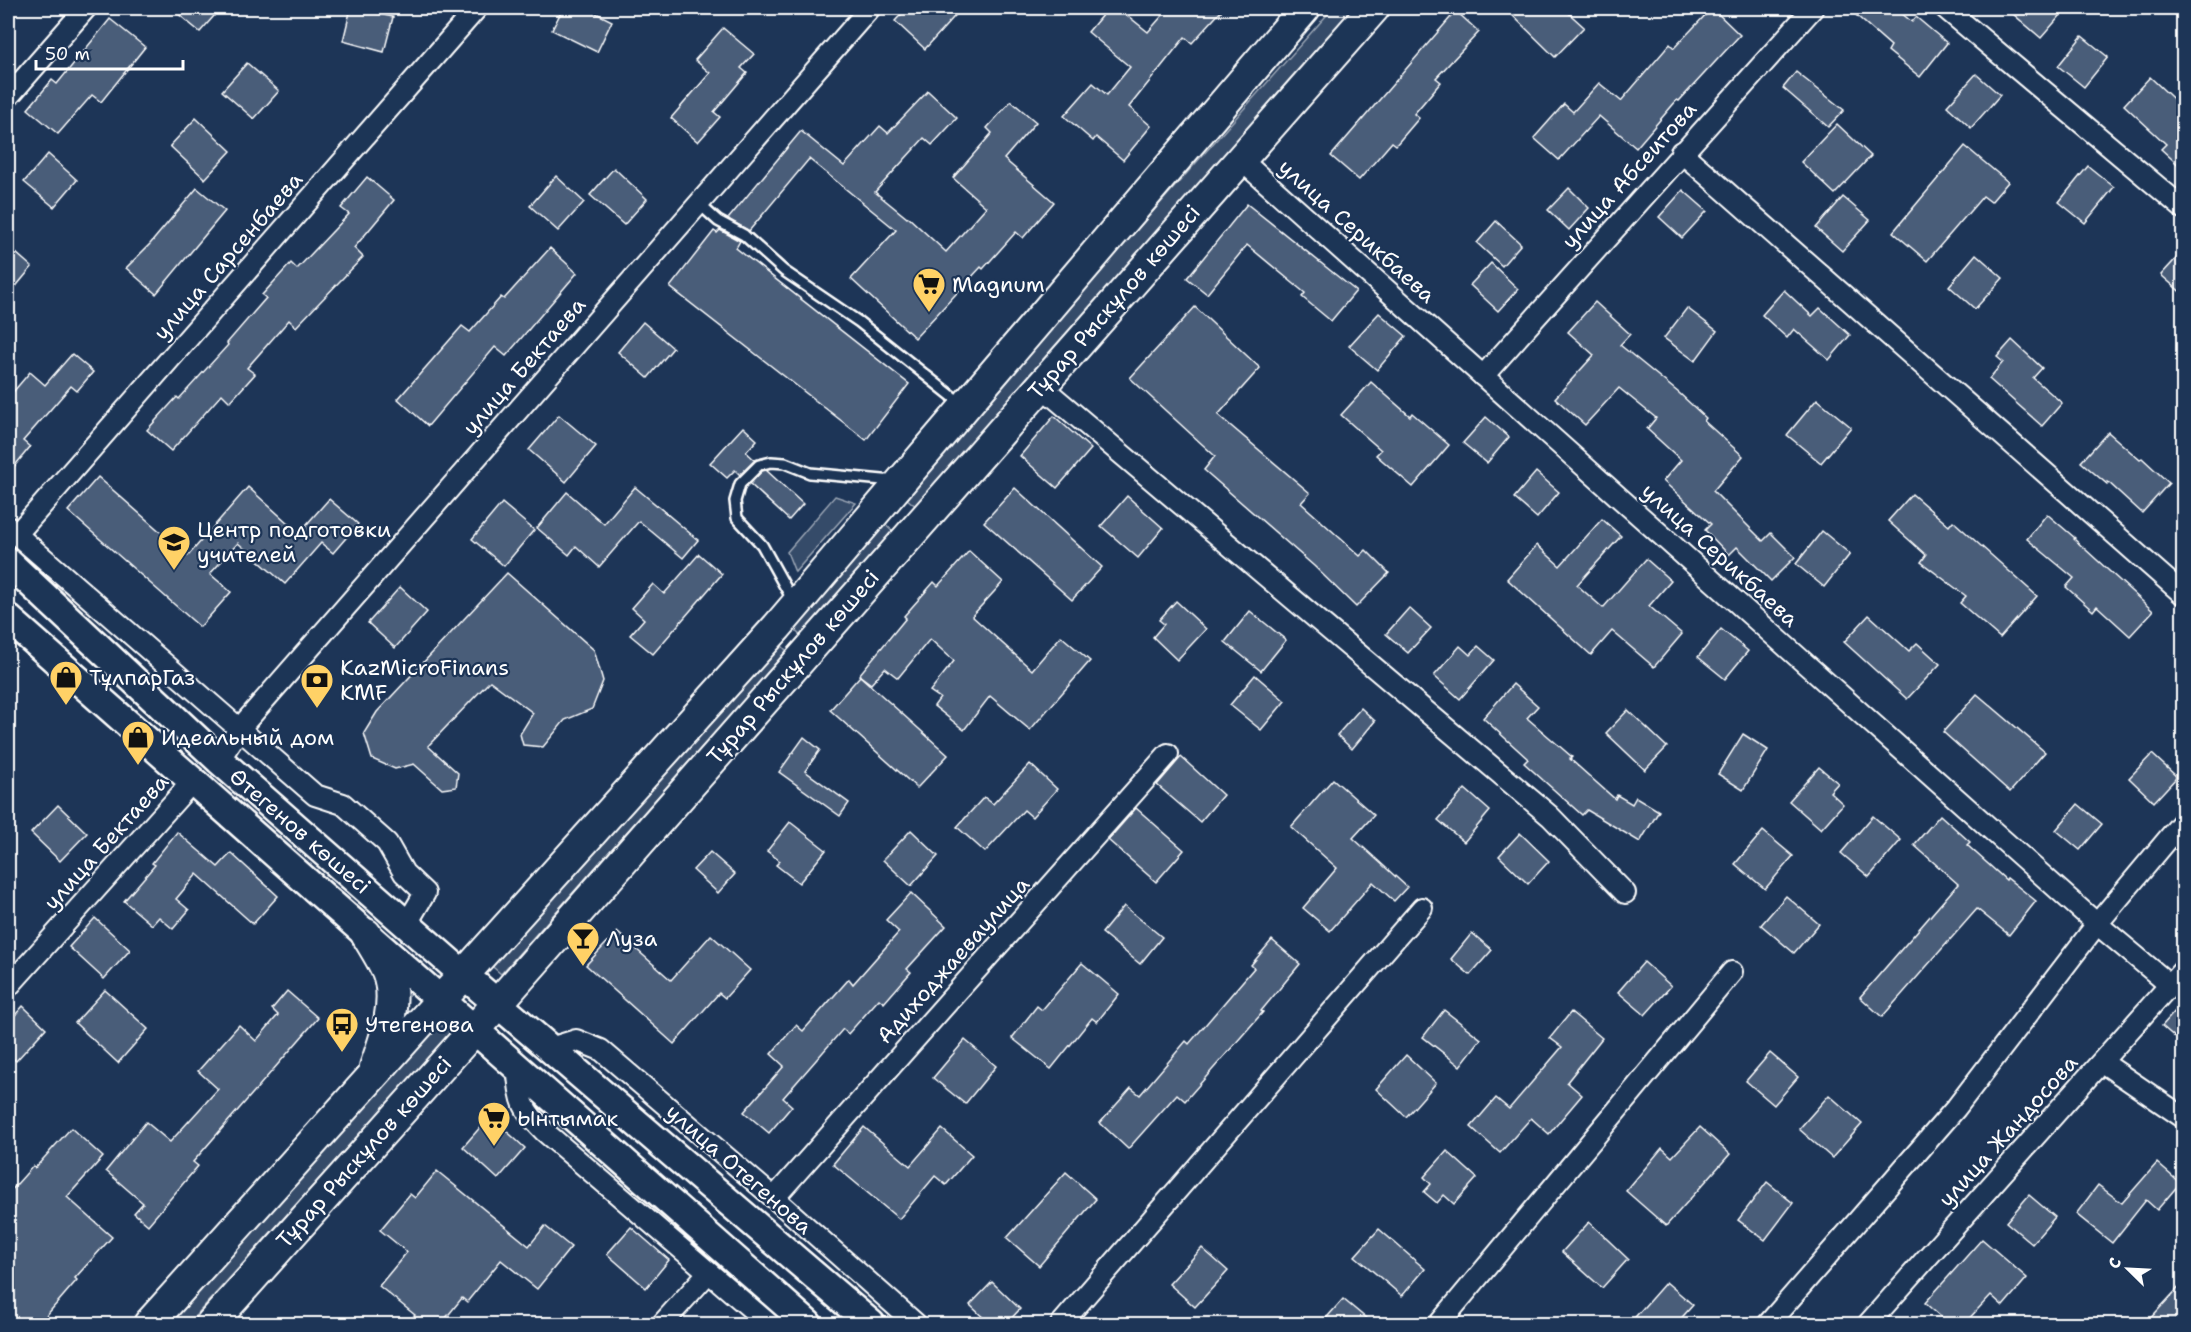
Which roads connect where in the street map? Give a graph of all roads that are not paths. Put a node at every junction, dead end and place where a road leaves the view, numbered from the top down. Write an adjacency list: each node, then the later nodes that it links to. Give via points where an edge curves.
1 (86, 8): 8 (street)
2 (477, 8): 18 (street, улица Сарсенбаева)
3 (870, 8): 11 (street, улица Бектаева)
4 (1305, 8): 15 (main road, Тұрар Рыскұлов көшесі)
5 (1374, 8): 10 (main road, Тұрар Рыскұлов көшесі)
6 (1812, 8): 9 (street, улица Абсеитова)
7 (1945, 8): 12 (street)
8 (8, 97)
9 (1681, 152): 13 (street, улица Абсеитова); 21 (street)
10 (1240, 159): 13 (street, улица Серикбаева); 14 (main road, Тұрар Рыскұлов көшесі)
11 (698, 203): 15 (lane, via 718,221 744,235 784,271 859,322); 25 (street, улица Бектаева)
12 (2184, 209)
13 (1483, 376): 32 (street, улица Серикбаева)
14 (1041, 386): 19 (main road, Тұрар Рыскұлов көшесі); 30 (street, via 1550,816)
15 (965, 407): 16 (main road, Тұрар Рыскұлов көшесі)
16 (901, 481): 17 (main road, Тұрар Рыскұлов көшесі); 22 (lane, via 810,472 771,462 759,465 740,484 735,501 737,518 762,545)
17 (880, 506): 19 (main road); 22 (main road, Тұрар Рыскұлов көшесі)
18 (12, 531): 25 (street)
19 (913, 531): 24 (main road, Тұрар Рыскұлов көшесі)
20 (8, 562): 27 (main road, Өтегенов көшесі)
21 (2184, 595)
22 (786, 616): 24 (main road); 37 (main road, Тұрар Рыскұлов көшесі)
23 (8, 618): 28 (main road, Өтегенов көшесі)
24 (806, 652): 41 (main road, Тұрар Рыскұлов көшесі)
25 (240, 728): 27 (street, улица Бектаева); 33 (street, via 315,795 344,804 387,843 404,873 425,892)
26 (1168, 754): 48 (street, Адиходжаеваулица)
27 (219, 760): 33 (main road, Өтегенов көшесі)
28 (192, 782): 34 (main road, Өтегенов көшесі); 39 (street, улица Бектаева)
29 (2184, 820): 32 (street)
30 (1625, 893)
31 (1422, 908): 57 (street)
32 (2097, 924): 38 (street, улица Серикбаева); 59 (street, via 1956,1108)
33 (406, 925): 37 (main road, Өтегенов көшесі)
34 (366, 934): 40 (main road, Өтегенов көшесі); 46 (main road, via 387,973 391,1003 384,1043)
35 (2184, 969): 38 (street, улица Жандосова)
36 (1732, 972): 58 (street)
37 (463, 974): 40 (main road, Тұрар Рыскұлов көшесі); 41 (main road, Өтегенов көшесі)
38 (2170, 985): 44 (street, улица Жандосова)
39 (8, 987)
40 (441, 999): 42 (main road, Өтегенов көшесі); 46 (main road, Тұрар Рыскұлов көшесі)
41 (498, 1003): 42 (main road, Тұрар Рыскұлов көшесі); 43 (main road, улица Отегенова)
42 (474, 1029): 45 (main road); 51 (main road, Тұрар Рыскұлов көшесі)
43 (550, 1048): 48 (street, улица Отегенова, via 576,1040 601,1050); 55 (main road, улица Отегенова)
44 (2102, 1062): 47 (street); 60 (street, улица Жандосова)
45 (517, 1067): 49 (street, via 520,1097 527,1114); 54 (main road)
46 (371, 1077): 50 (main road, Тұрар Рыскұлов көшесі)
47 (2184, 1118)
48 (774, 1198): 56 (street, улица Отегенова)
49 (708, 1273): 52 (street); 53 (street)
50 (149, 1324)
51 (211, 1324)
52 (662, 1324)
53 (769, 1324)
54 (808, 1324)
55 (871, 1324)
56 (916, 1324)
57 (1061, 1324)
58 (1439, 1324)
59 (1768, 1324)
60 (1868, 1324)

